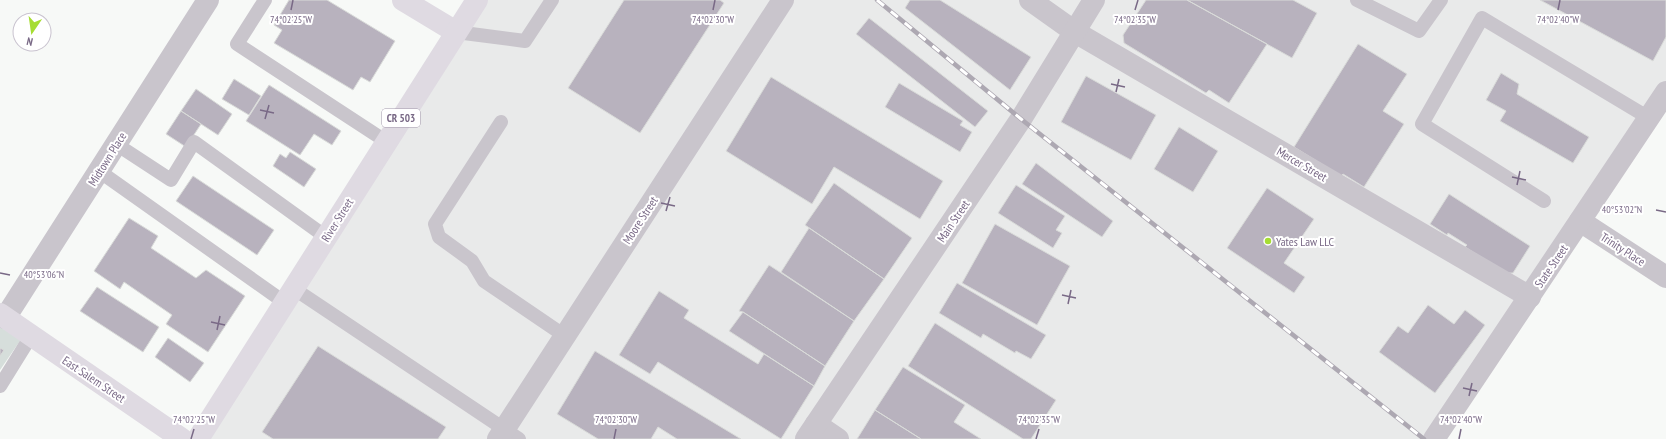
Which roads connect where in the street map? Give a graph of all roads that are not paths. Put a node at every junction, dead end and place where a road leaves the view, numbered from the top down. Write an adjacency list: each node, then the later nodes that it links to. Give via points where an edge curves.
1 (208, 0): 17 (street, Midtown Place)
2 (265, 0): 16 (lane, via 237,44)
3 (403, 0): 11 (main road)
4 (477, 0): 11 (main road, River Street / CR 503)
5 (552, 0): 11 (lane, via 525,41)
6 (782, 0): 27 (street, Moore Street)
7 (1030, 0): 12 (street, Mercer Street)
8 (1094, 0): 12 (street, Main Street)
9 (1356, 0): 10 (lane, via 1419,31)
10 (1441, 0)
11 (456, 32): 16 (main road, River Street / CR 503)
12 (1075, 32): 24 (street, Mercer Street); 29 (street, Main Street, via 1022,119)
13 (1666, 92): 14 (street, State Street)
14 (1649, 118): 19 (lane, via 1482,18 1422,124); 20 (street, State Street)
15 (501, 122): 27 (lane, via 435,224 439,237 472,261 484,281)
16 (387, 142): 21 (main road, River Street / CR 503)
17 (116, 144): 18 (street, Midtown Place); 21 (lane, via 171,180 194,142)
18 (99, 171): 23 (lane); 25 (street, Midtown Place)
19 (1544, 201)
20 (1580, 221): 22 (street, Trinity Place); 24 (street, State Street)
21 (326, 237): 23 (main road, River Street / CR 503)
22 (1666, 277)
23 (288, 295): 30 (lane); 32 (main road, River Street / CR 503)
24 (1530, 297): 34 (street, State Street)
25 (3, 316): 26 (main road, East Salem Street)
26 (31, 336): 28 (lane); 31 (main road, East Salem Street)
27 (565, 336): 30 (street, Moore Street)
28 (0, 386)
29 (811, 431): 33 (street)
30 (507, 436)
31 (182, 439)
32 (198, 439)
33 (838, 439)
34 (1434, 439)

